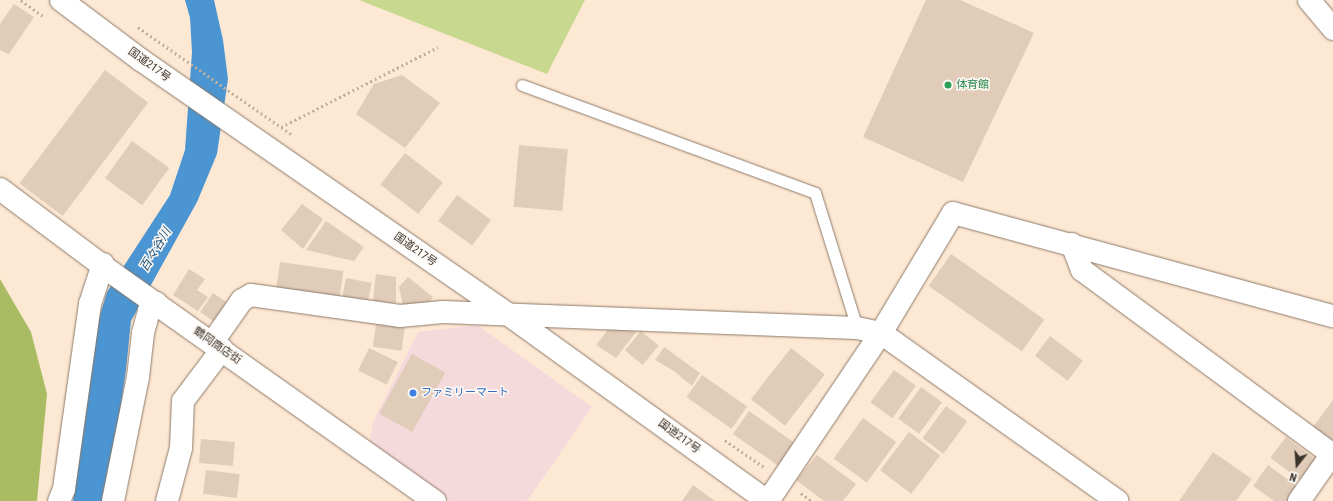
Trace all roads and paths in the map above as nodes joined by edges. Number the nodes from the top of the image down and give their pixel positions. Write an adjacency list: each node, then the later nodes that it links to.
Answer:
1 (61, 0): 14 (main road, 国道217号)
2 (1309, 0): 3 (main road)
3 (1333, 29)
4 (438, 47): 8 (path)
5 (178, 55): 7 (path)
6 (522, 85): 15 (lane)
7 (236, 95)
8 (281, 127)
9 (0, 189): 11 (main road, 鶴岡商店街)
10 (1072, 244): 13 (main road); 16 (main road); 18 (main road)
11 (107, 268): 12 (main road, 鶴岡商店街); 20 (main road)
12 (153, 300): 17 (main road, 鶴岡商店街); 21 (main road)
13 (1331, 310)
14 (509, 315): 15 (main road); 17 (main road); 24 (main road, 国道217号)
15 (857, 328): 16 (main road)
16 (881, 333): 24 (main road); 26 (main road)
17 (216, 346): 22 (main road); 23 (main road, 鶴岡商店街)
18 (1332, 454): 27 (main road)
19 (797, 490): 25 (path)
20 (62, 497)
21 (113, 501)
22 (168, 501)
23 (435, 501)
24 (768, 501)
25 (812, 501)
26 (1117, 501)
27 (1299, 501)

